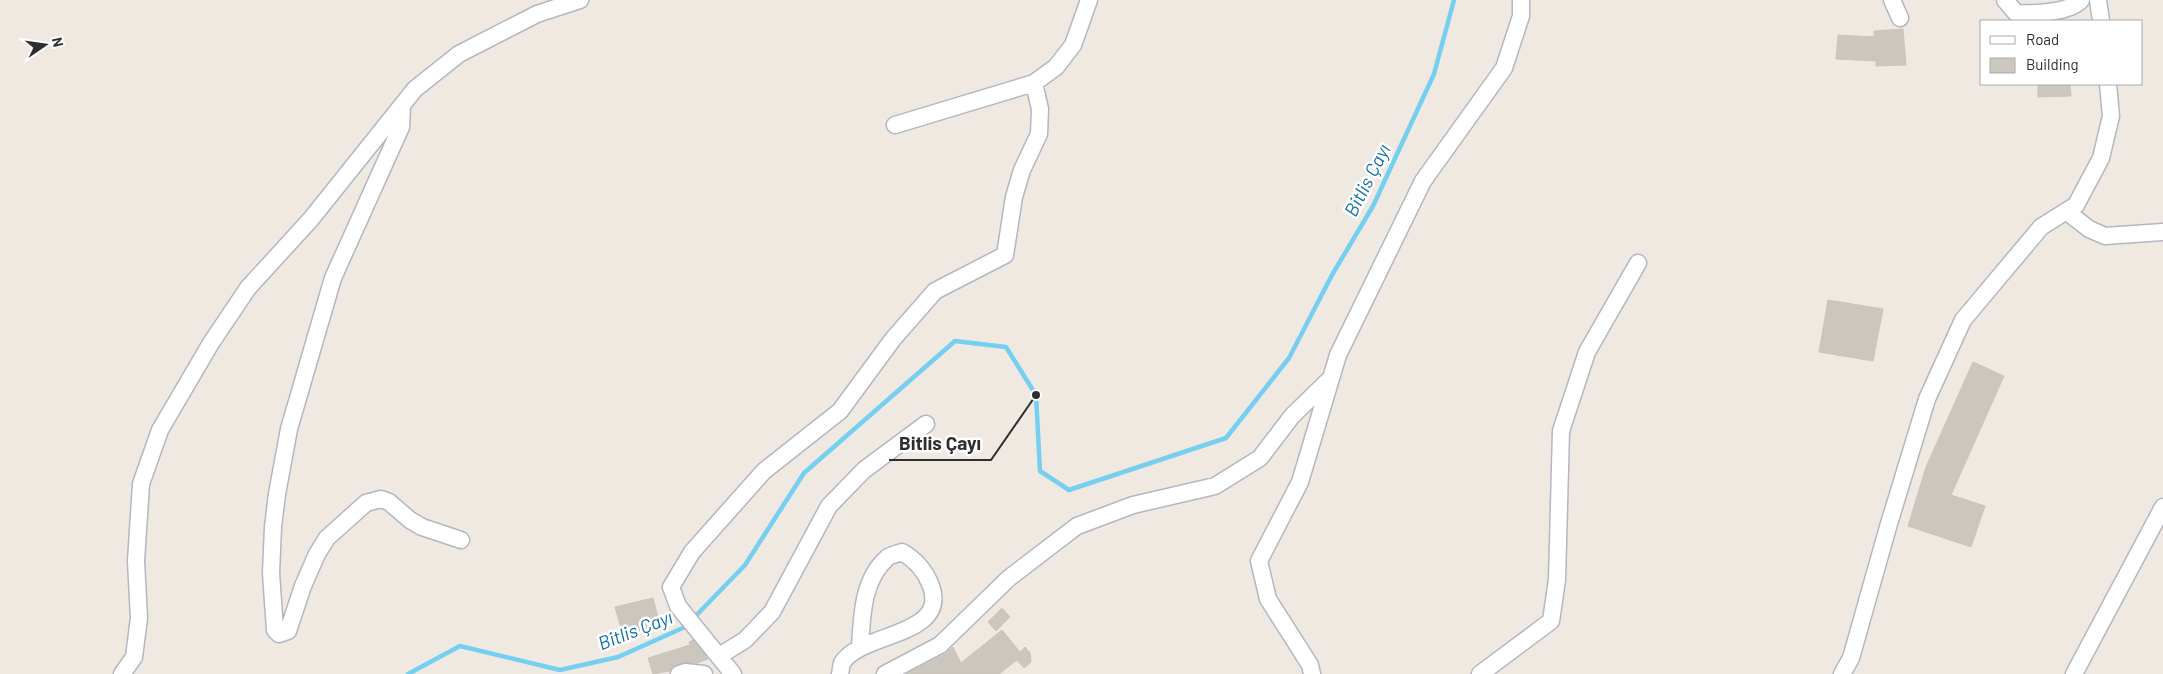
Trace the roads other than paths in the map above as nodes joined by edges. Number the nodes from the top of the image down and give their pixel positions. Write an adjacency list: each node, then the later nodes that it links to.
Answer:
1 (580, 0): 12 (street)
2 (1089, 0): 10 (street)
3 (1521, 0): 17 (street)
4 (1892, 0): 8 (street)
5 (2005, 0): 6 (street)
6 (2081, 0)
7 (2098, 0): 9 (street)
8 (1900, 18)
9 (2101, 20)
10 (1034, 83): 13 (street); 22 (street)
11 (2108, 85): 14 (street)
12 (402, 106): 20 (street); 23 (street)
13 (896, 125)
14 (2066, 211): 15 (street); 31 (street)
15 (2163, 232)
16 (1638, 263): 30 (street)
17 (1332, 377): 28 (street); 29 (street)
18 (926, 424): 22 (street)
19 (2163, 507): 32 (street)
20 (461, 540)
21 (860, 647): 21 (street); 27 (street)
22 (719, 656): 26 (street)
23 (122, 674)
24 (679, 674): 25 (street)
25 (704, 674)
26 (733, 674)
27 (840, 674)
28 (886, 674)
29 (1312, 674)
30 (1480, 674)
31 (1842, 674)
32 (2074, 674)

